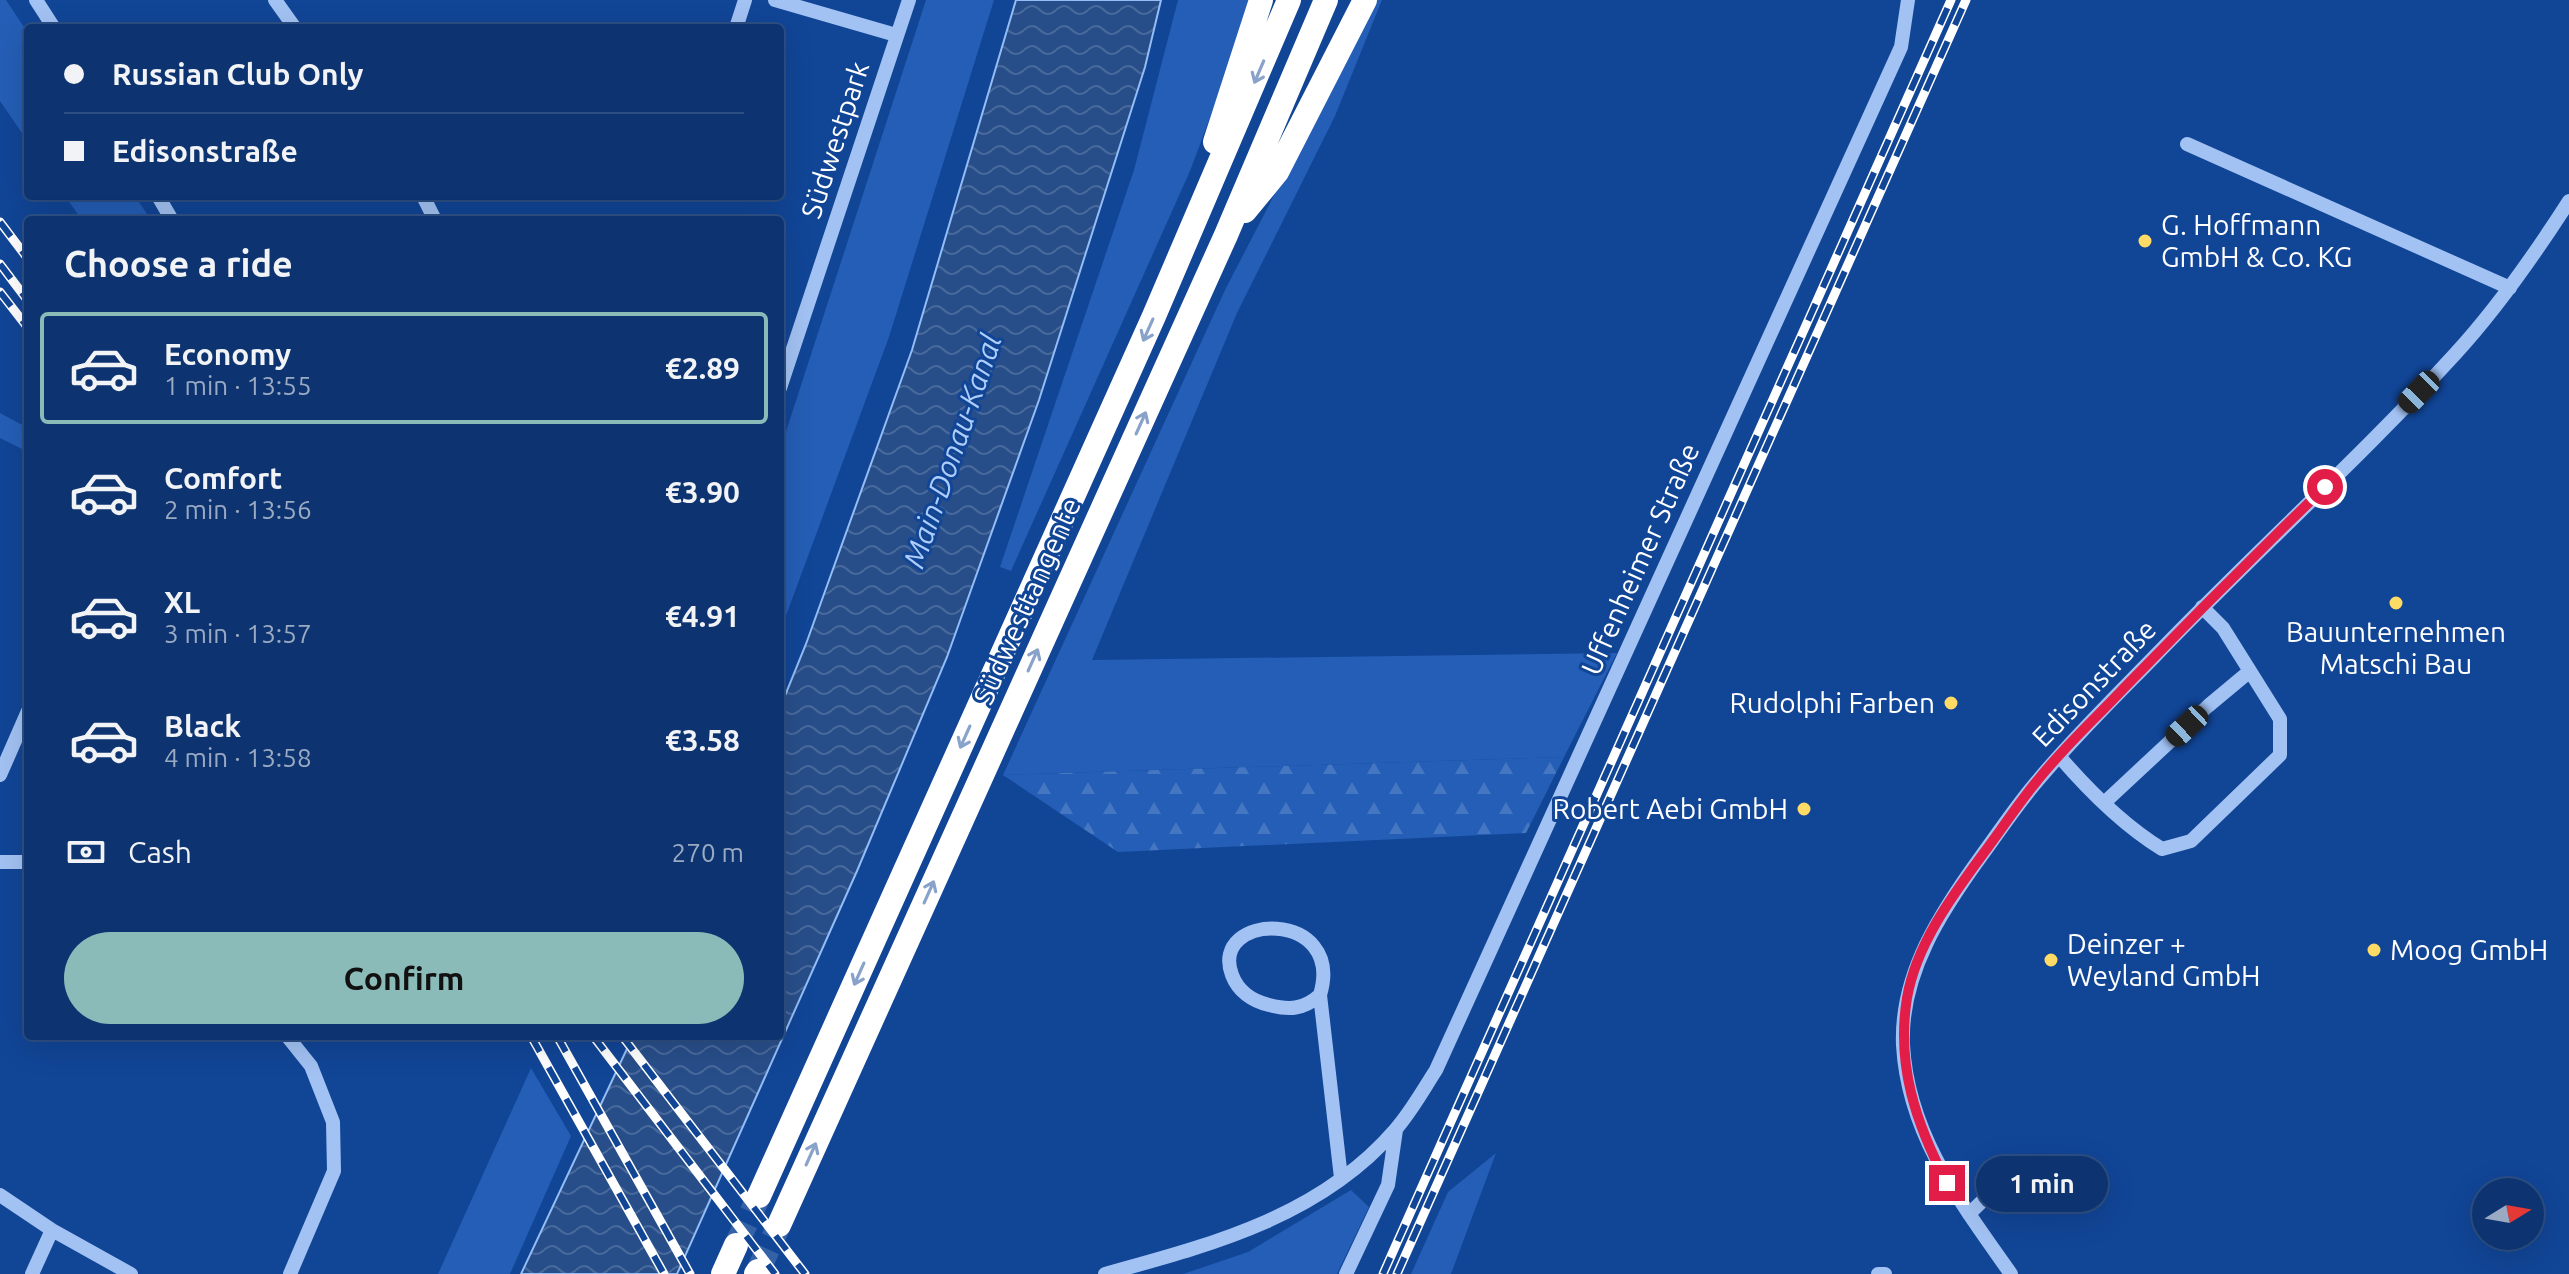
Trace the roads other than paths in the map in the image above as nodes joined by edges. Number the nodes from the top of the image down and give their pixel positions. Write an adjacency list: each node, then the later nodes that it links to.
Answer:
1 (36, 0): 11 (street)
2 (275, 0): 12 (street)
3 (745, 0): 13 (street)
4 (775, 0): 14 (street)
5 (909, 0): 14 (street, Südwestpark)
6 (1261, 0): 18 (highway)
7 (1289, 0): 18 (highway, Südwesttangente, one-way to 18)
8 (1326, 0): 17 (highway, Südwesttangente)
9 (1365, 0): 17 (highway)
10 (1908, 0): 31 (street, Uffenheimer Straße)
11 (51, 24)
12 (292, 24)
13 (737, 24)
14 (896, 35): 20 (street, Südwestpark)
15 (2187, 144): 19 (street)
16 (2569, 201): 19 (street, Edisonstraße)
17 (1226, 235): 37 (highway, Südwesttangente, one-way to 17)
18 (1180, 259): 35 (highway, Südwesttangente, one-way to 35)
19 (2510, 288): 21 (street, Edisonstraße)
20 (784, 376)
21 (2202, 607): 22 (street); 24 (street, Edisonstraße)
22 (2250, 671): 26 (street); 26 (street)
23 (24, 720): 25 (street)
24 (2059, 756): 26 (street); 36 (street, Edisonstraße)
25 (0, 775)
26 (2104, 803)
27 (0, 862): 28 (street)
28 (24, 862)
29 (1320, 995): 29 (street); 32 (street)
30 (290, 1040): 42 (street)
31 (1396, 1130): 32 (street, Uffenheimer Straße); 45 (street, Uffenheimer Straße)
32 (1341, 1178): 44 (street, Uffenheimer Straße)
33 (2003, 1181): 36 (street)
34 (0, 1195): 38 (street)
35 (759, 1196)
36 (1969, 1214): 48 (street, Edisonstraße)
37 (779, 1225)
38 (52, 1230): 40 (street); 41 (street)
39 (736, 1245): 43 (highway)
40 (32, 1274)
41 (131, 1274)
42 (290, 1274)
43 (723, 1274)
44 (1105, 1274)
45 (1346, 1274)
46 (1878, 1274): 47 (street)
47 (1885, 1274)
48 (2011, 1274)

